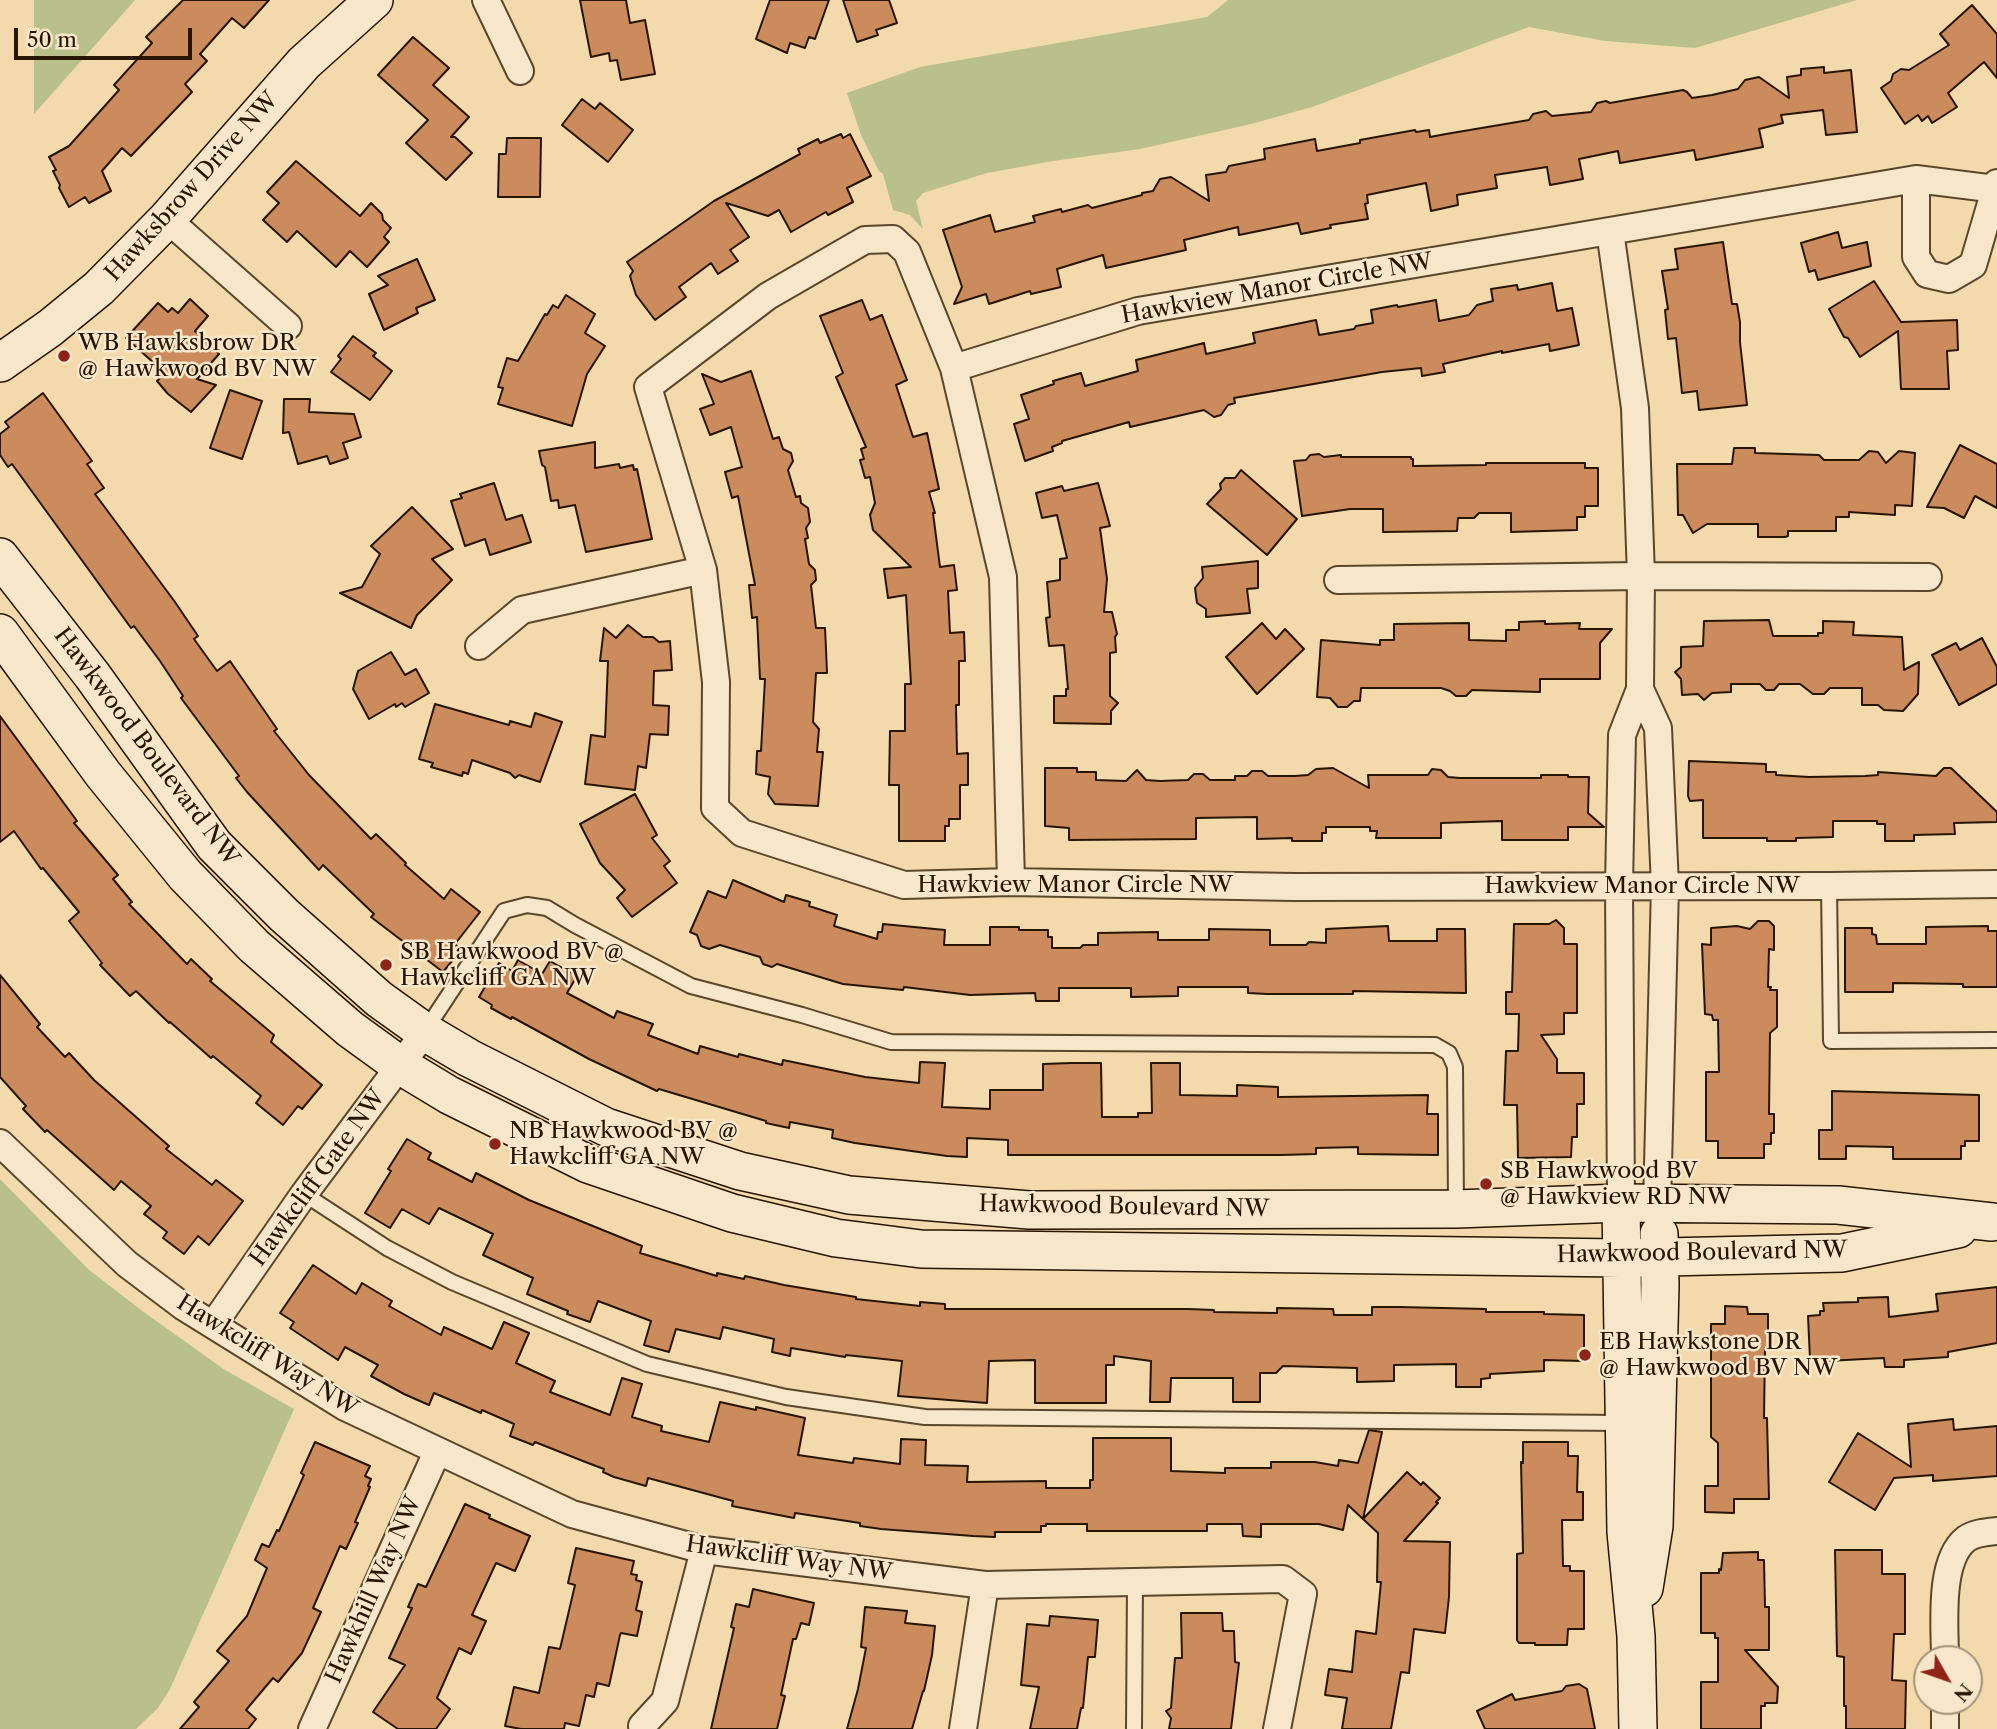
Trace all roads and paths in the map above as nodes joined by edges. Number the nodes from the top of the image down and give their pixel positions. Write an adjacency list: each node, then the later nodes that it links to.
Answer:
1 (374, 0): 6 (street, Hawksbrow Drive NW)
2 (486, 0): 3 (street)
3 (520, 71)
4 (1916, 179): 5 (street, Hawkview Manor Circle NW); 5 (street, Hawkview Manor Circle NW); 7 (street, Hawkview Manor Circle NW)
5 (1996, 187)
6 (167, 219): 8 (street); 9 (street, Hawksbrow Drive NW)
7 (1610, 231): 10 (street, Hawkview Manor Circle NW); 13 (street)
8 (288, 326)
9 (0, 363)
10 (954, 368): 12 (street, Hawkview Manor Circle NW); 19 (street)
11 (0, 557): 24 (street, Hawkwood Boulevard NW)
12 (704, 570): 17 (street); 19 (street, Hawkview Manor Circle NW)
13 (1641, 576): 14 (street); 15 (street); 18 (street)
14 (1928, 577)
15 (1338, 580)
16 (0, 632): 26 (street, Hawkwood Boulevard NW)
17 (479, 646)
18 (1640, 689): 21 (street); 22 (street)
19 (1011, 882): 21 (street, Hawkview Manor Circle NW)
20 (1997, 884): 23 (street, Hawkview Manor Circle NW)
21 (1619, 885): 22 (street, Hawkview Manor Circle NW); 29 (street)
22 (1665, 886): 23 (street, Hawkview Manor Circle NW); 29 (street)
23 (1829, 886): 25 (lane)
24 (425, 1032): 26 (street, Hawkcliff Gate NW); 30 (lane); 31 (street, Hawkwood Boulevard NW)
25 (1997, 1040)
26 (401, 1066): 28 (street, Hawkcliff Gate NW); 33 (street, Hawkwood Boulevard NW)
27 (0, 1143): 36 (street, Hawkcliff Way NW)
28 (304, 1194): 36 (street, Hawkcliff Gate NW); 37 (lane)
29 (1639, 1204): 30 (street, Hawkwood Boulevard NW); 32 (street, Hawkwood Boulevard NW); 34 (street); 35 (street)
30 (1457, 1209): 31 (street, Hawkwood Boulevard NW)
31 (1030, 1210): 33 (street)
32 (1995, 1222): 34 (street, Hawkwood Boulevard NW)
33 (1027, 1249): 35 (street, Hawkwood Boulevard NW)
34 (1661, 1257): 35 (street, Hawkwood Boulevard NW); 43 (street)
35 (1621, 1258): 37 (street)
36 (213, 1325): 38 (street, Hawkcliff Way NW)
37 (1623, 1423): 43 (street)
38 (437, 1452): 40 (street, Hawkcliff Way NW); 46 (street, Hawkhill Way NW)
39 (1997, 1531): 44 (street)
40 (704, 1550): 42 (street, Hawkcliff Way NW); 45 (street)
41 (1135, 1582): 42 (street, Hawkcliff Way NW); 48 (lane); 49 (street, Hawkcliff Way NW)
42 (985, 1585): 47 (street)
43 (1636, 1636): 50 (street)
44 (1945, 1645)
45 (642, 1726)
46 (312, 1729)
47 (963, 1729)
48 (1134, 1729)
49 (1277, 1729)
50 (1638, 1729)

